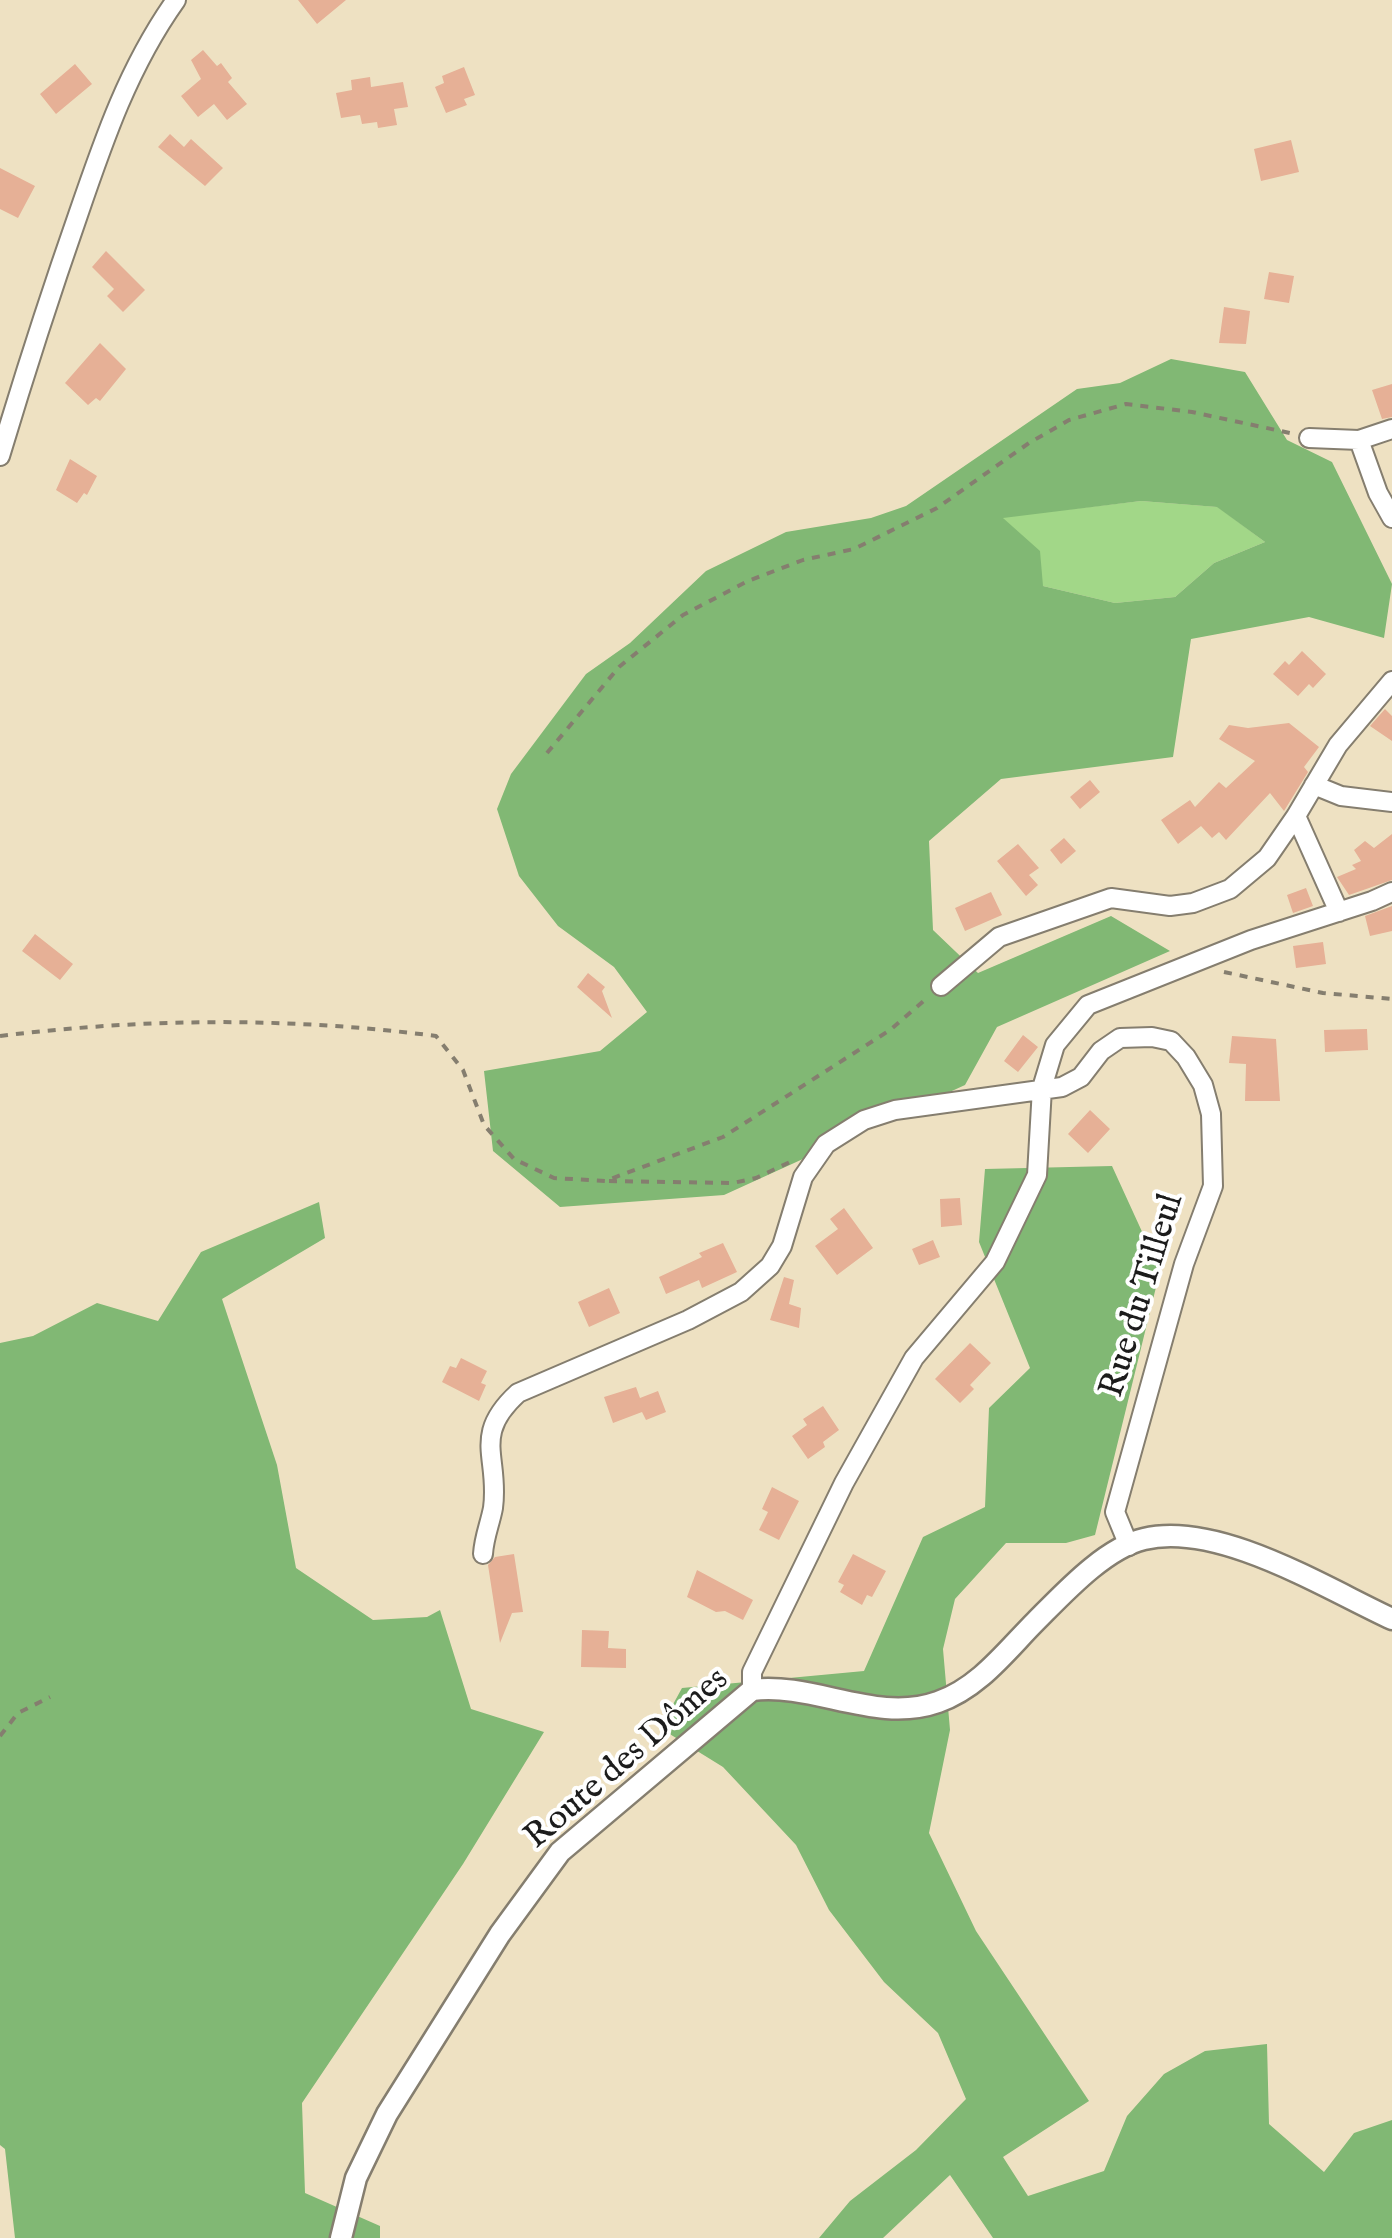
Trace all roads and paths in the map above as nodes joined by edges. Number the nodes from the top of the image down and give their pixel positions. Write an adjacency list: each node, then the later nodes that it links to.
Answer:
1 (176, 0): 5 (street)
2 (1392, 428): 4 (street)
3 (1309, 438): 4 (street); 8 (path)
4 (1358, 440): 6 (street)
5 (0, 456)
6 (1392, 518)
7 (1392, 681): 9 (street)
8 (547, 753)
9 (1314, 785): 10 (street); 11 (street)
10 (1392, 802)
11 (1296, 816): 13 (street); 15 (street)
12 (1392, 892): 13 (street)
13 (1339, 912): 14 (street)
14 (1196, 964): 16 (path); 18 (street)
15 (941, 986): 20 (path)
16 (1392, 999)
17 (0, 1036): 20 (path)
18 (1042, 1088): 19 (street, Rue du Tilleul); 21 (street, Rue du Tilleul); 24 (street)
19 (819, 1155): 20 (path); 22 (street)
20 (605, 1180)
21 (1129, 1546): 23 (street, Route des Dômes); 24 (street, Route des Dômes)
22 (483, 1554)
23 (1392, 1619)
24 (752, 1690): 27 (street, Route des Dômes)
25 (50, 1697): 26 (path)
26 (0, 1736)
27 (341, 2238)

